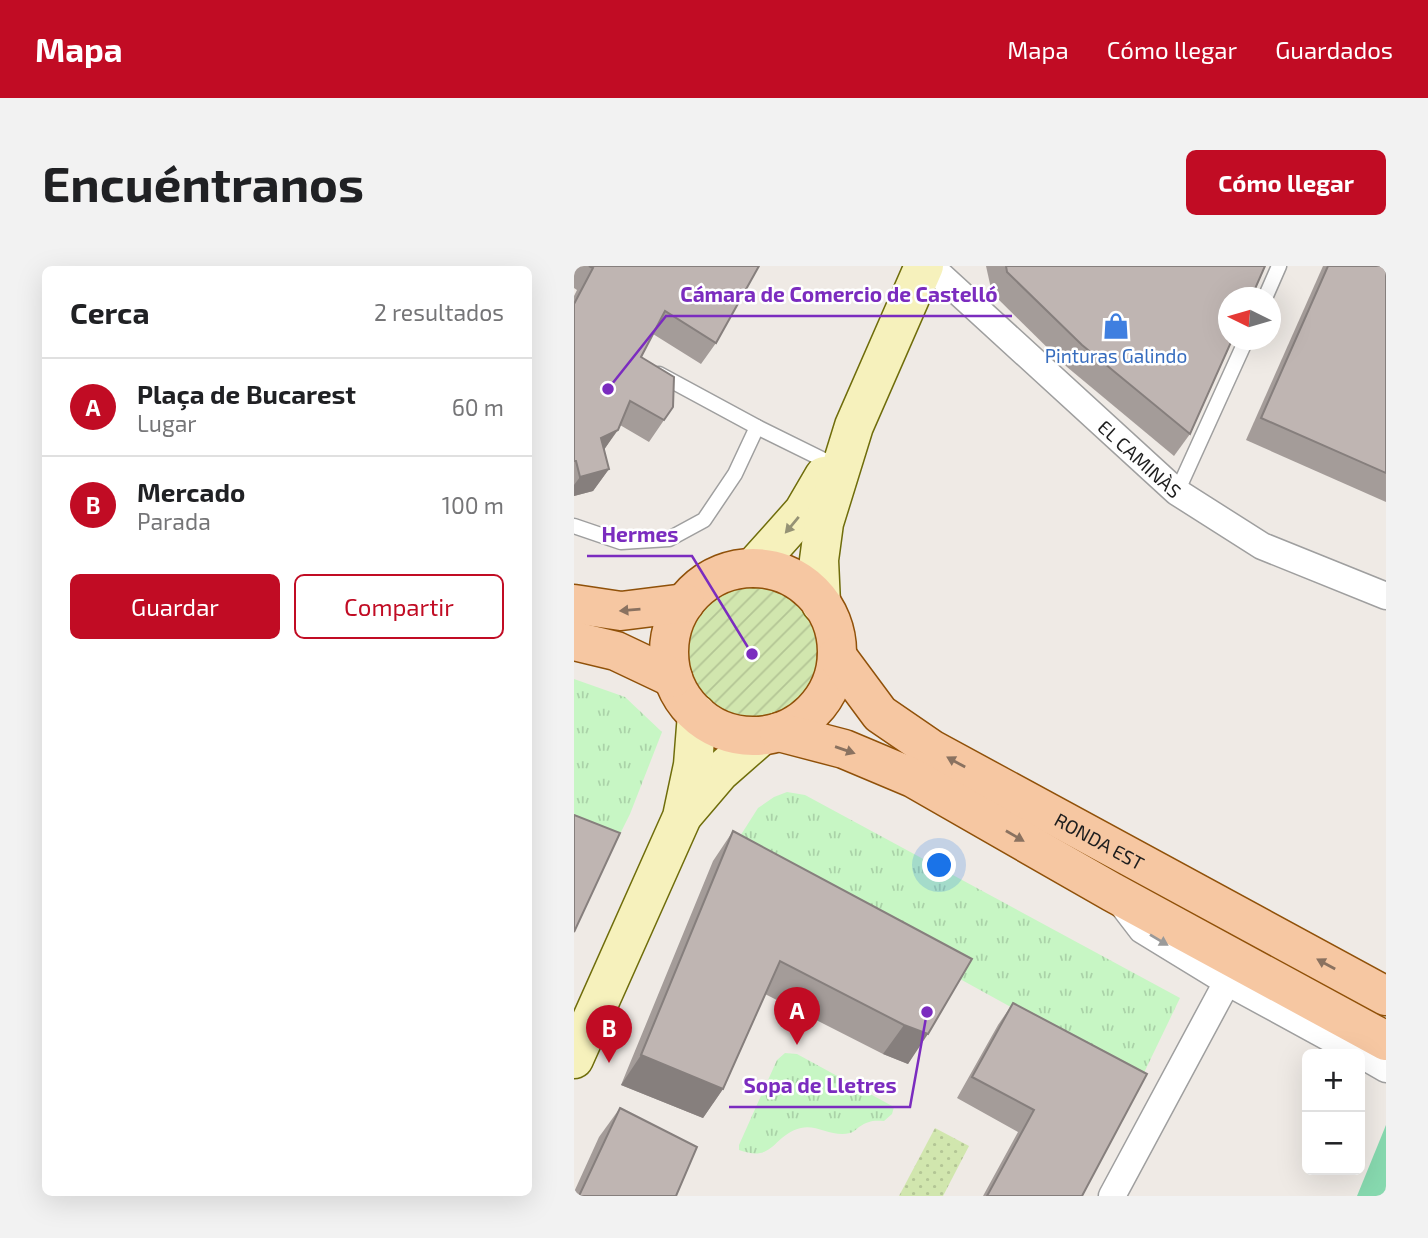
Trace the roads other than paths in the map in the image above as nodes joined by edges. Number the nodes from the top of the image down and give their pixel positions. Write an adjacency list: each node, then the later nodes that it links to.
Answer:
1 (924, 266): 7 (street)
2 (930, 266): 10 (street, EL CAMINÀS)
3 (1279, 266): 4 (lane)
4 (1270, 287)
5 (1241, 350): 10 (lane)
6 (655, 372): 8 (lane)
7 (854, 426): 9 (street); 16 (street)
8 (757, 427): 9 (lane); 11 (lane)
9 (832, 464): 12 (street, one-way to 12)
10 (1177, 492): 13 (street, EL CAMINÀS)
11 (574, 526)
12 (752, 568): 14 (main road); 16 (main road)
13 (1386, 596)
14 (685, 603): 15 (main road, one-way to 15); 19 (main road)
15 (574, 604)
16 (821, 604): 18 (main road)
17 (574, 640): 19 (main road)
18 (837, 656): 21 (main road); 25 (main road, RONDA EST, one-way to 18)
19 (673, 678): 20 (main road)
20 (696, 714): 21 (main road); 22 (street)
21 (770, 734): 22 (street); 23 (main road, RONDA EST, one-way to 23)
22 (682, 817): 29 (street)
23 (1112, 892): 24 (street, RONDA EST, one-way to 24); 26 (main road, RONDA EST)
24 (1227, 982): 27 (street, RONDA EST); 31 (street)
25 (1386, 996)
26 (1386, 1041)
27 (1351, 1049)
28 (1365, 1057): 30 (street, RONDA EST)
29 (574, 1059)
30 (1386, 1069)
31 (1112, 1196)

